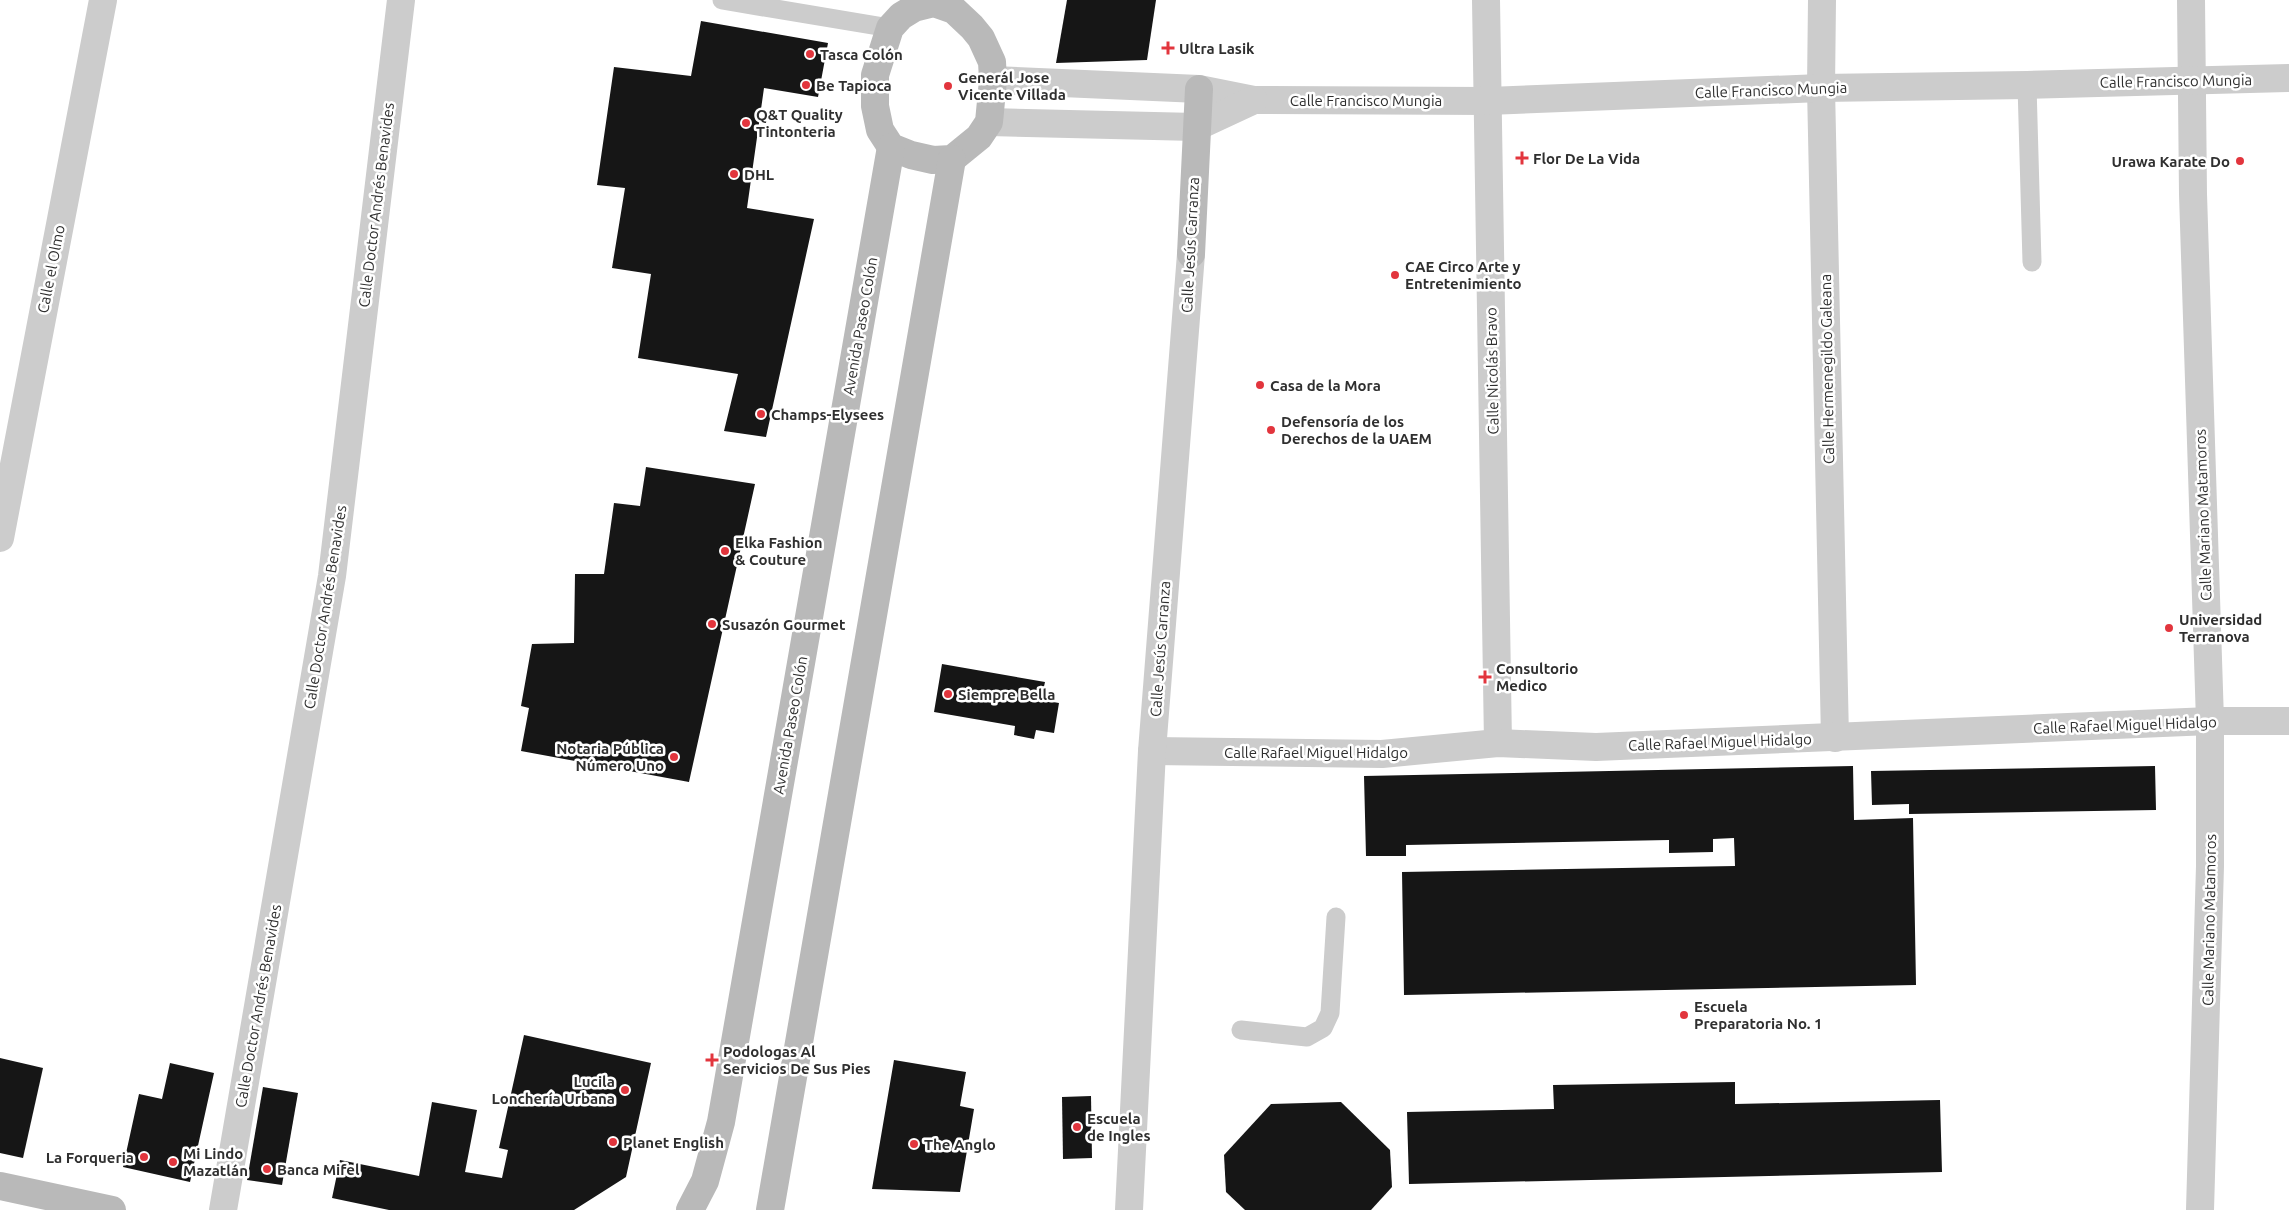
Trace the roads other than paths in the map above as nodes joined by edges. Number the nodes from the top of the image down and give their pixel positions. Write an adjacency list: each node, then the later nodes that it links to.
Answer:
1 (103, 0): 23 (street, Calle el Olmo)
2 (401, 0): 33 (street, Calle Doctor Andrés Benavides)
3 (722, 0): 8 (lane)
4 (1486, 0): 16 (street, Calle Nicolás Bravo)
5 (1822, 0): 13 (street, Calle Hermenegildo Galeana)
6 (2191, 0): 11 (street, Calle Mariano Matamoros)
7 (934, 1): 8 (main road); 10 (main road)
8 (890, 28): 19 (main road)
9 (2289, 78): 11 (street, Calle Francisco Mungia)
10 (993, 80): 14 (street, Calle Francisco Mungia); 17 (main road)
11 (2191, 81): 12 (street, Calle Francisco Mungia); 24 (street, Calle Mariano Matamoros)
12 (2027, 85): 13 (street, Calle Francisco Mungia); 22 (lane)
13 (1821, 88): 16 (street, Calle Francisco Mungia); 26 (street, Calle Hermenegildo Galeana)
14 (1199, 89): 15 (street, Calle Francisco Mungia); 18 (main road, Calle Jesús Carranza)
15 (1254, 100): 16 (street, Calle Francisco Mungia); 18 (street, Calle Francisco Mungia)
16 (1488, 101): 27 (street, Calle Nicolás Bravo)
17 (989, 122): 18 (street, Calle Francisco Mungia); 20 (main road)
18 (1196, 127): 21 (main road, Calle Jesús Carranza)
19 (891, 147): 20 (main road); 34 (main road, Avenida Paseo Colón)
20 (952, 159): 35 (main road)
21 (1190, 254): 28 (street, Calle Jesús Carranza)
22 (2032, 262)
23 (0, 538)
24 (2210, 721): 25 (street, Calle Rafael Miguel Hidalgo); 26 (street, Calle Rafael Miguel Hidalgo); 37 (street, Calle Mariano Matamoros)
25 (2289, 721)
26 (1835, 738): 27 (street, Calle Rafael Miguel Hidalgo)
27 (1498, 743): 28 (street, Calle Rafael Miguel Hidalgo)
28 (1152, 751): 36 (street, Calle Jesús Carranza)
29 (1336, 916): 30 (lane)
30 (1241, 1030)
31 (0, 1186): 32 (main road)
32 (112, 1210)
33 (222, 1210)
34 (690, 1210)
35 (770, 1210)
36 (1128, 1210)
37 (2200, 1210)

